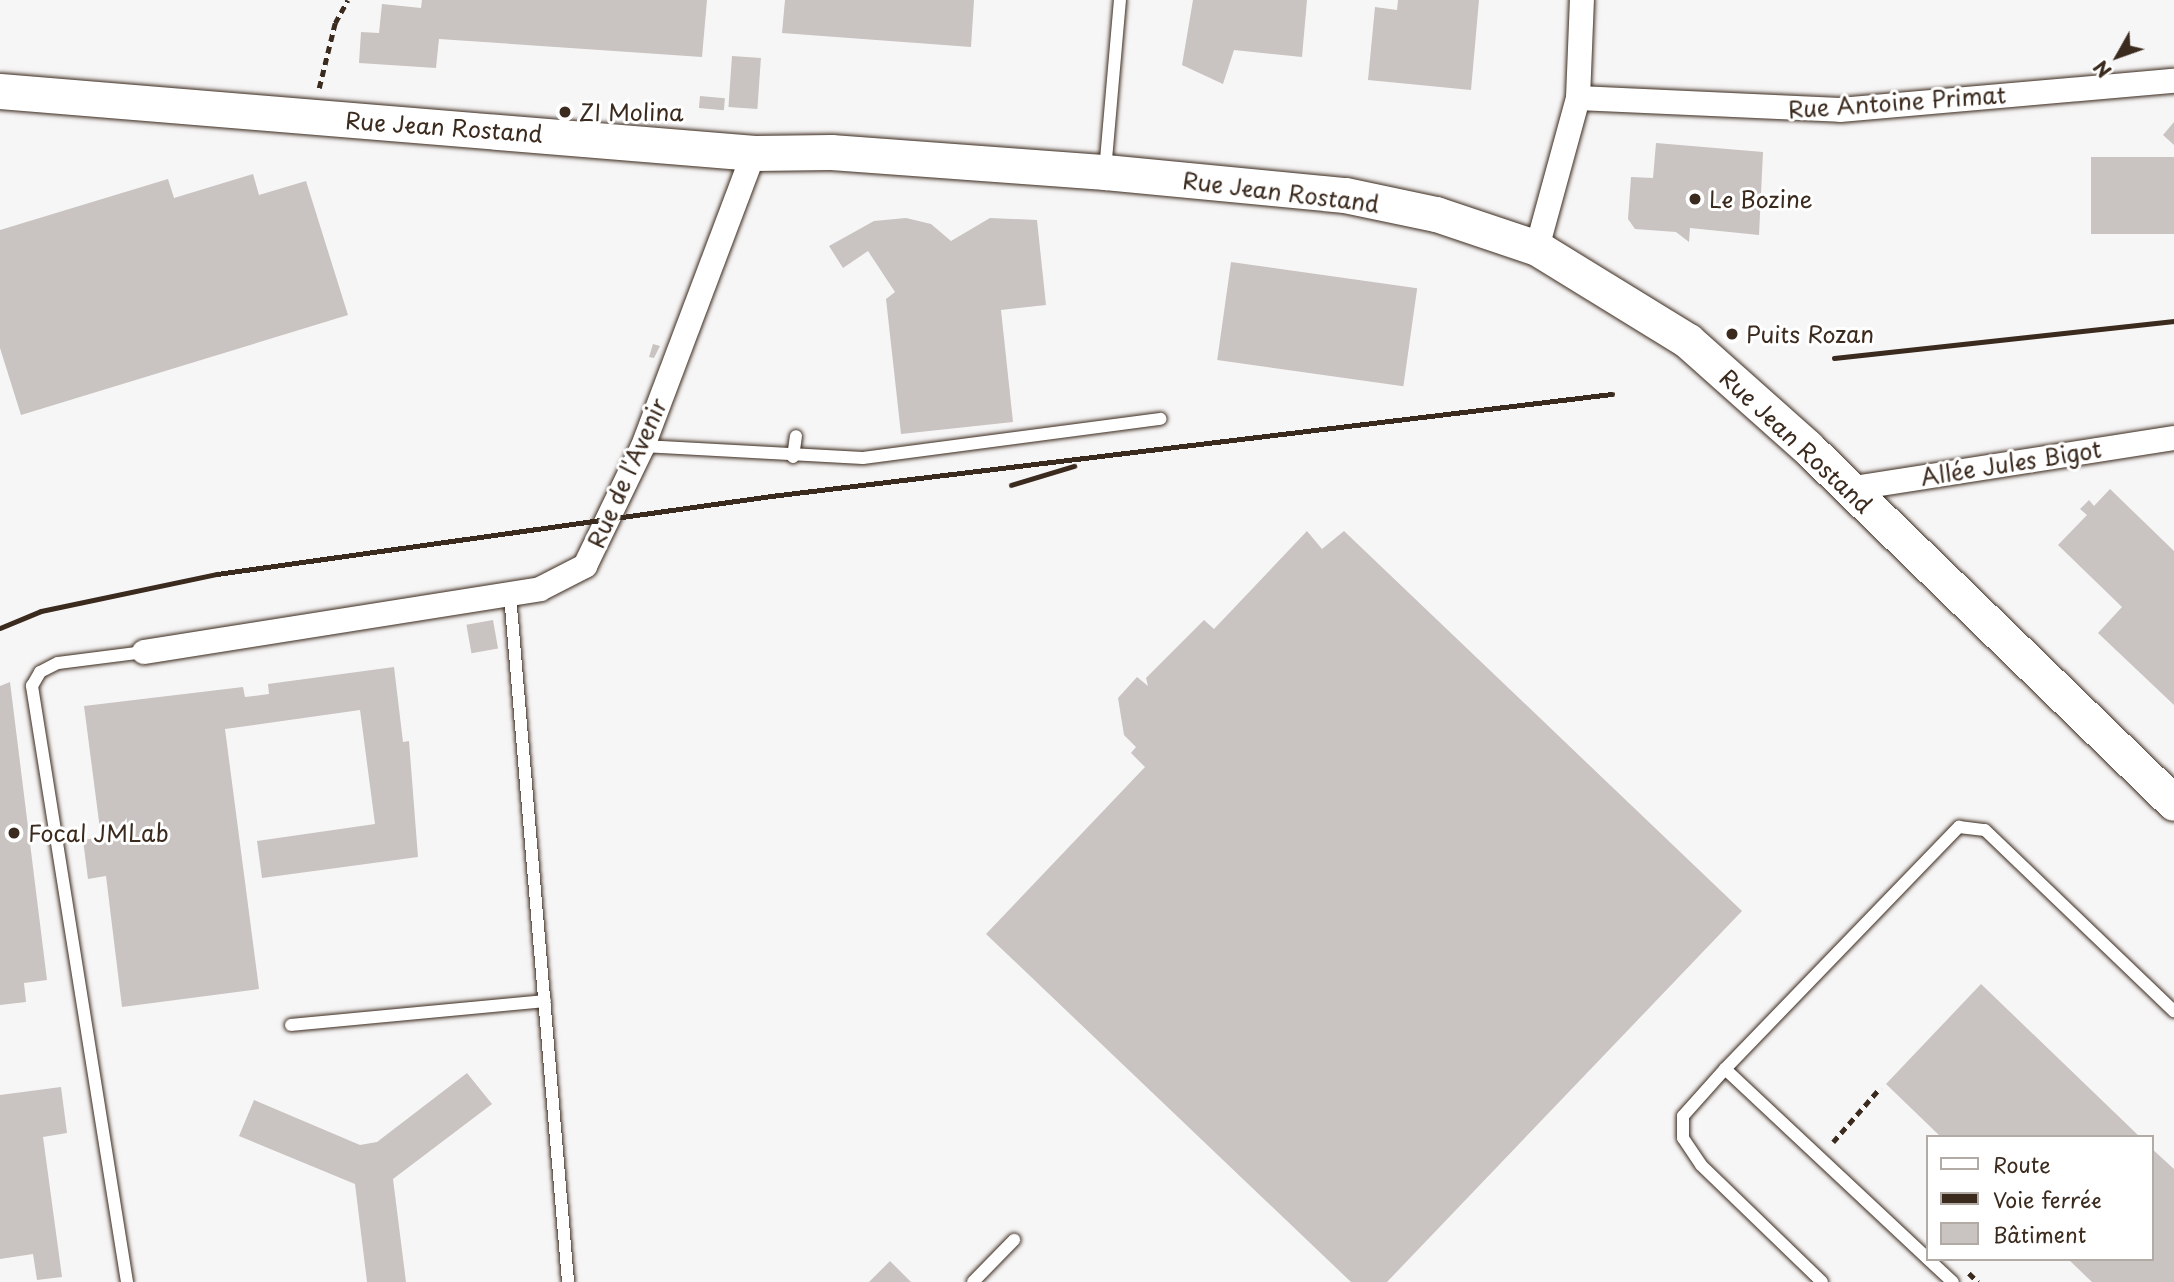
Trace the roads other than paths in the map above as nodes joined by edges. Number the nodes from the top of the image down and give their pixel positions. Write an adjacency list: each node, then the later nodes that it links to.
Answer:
1 (1120, 0): 9 (lane)
2 (1582, 0): 5 (street)
3 (2174, 81): 5 (street, Rue Antoine Primat)
4 (0, 91): 6 (main road, Rue Jean Rostand)
5 (1578, 98): 10 (street)
6 (173, 109): 7 (main road, Rue Jean Rostand); 8 (main road, Rue Jean Rostand)
7 (0, 113)
8 (754, 153): 9 (main road, Rue Jean Rostand); 14 (street, Rue de l'Avenir)
9 (1105, 172): 10 (main road, Rue Jean Rostand)
10 (1537, 248): 16 (main road, Rue Jean Rostand)
11 (1160, 419): 15 (lane)
12 (796, 436): 15 (lane)
13 (2174, 438): 16 (street, Allée Jules Bigot)
14 (643, 446): 15 (lane); 17 (street, Rue de l'Avenir)
15 (793, 457)
16 (1848, 489): 19 (main road, Rue Jean Rostand)
17 (510, 595): 18 (street, Rue de l'Avenir); 20 (lane)
18 (144, 652): 27 (lane)
19 (2174, 803)
20 (545, 1001): 22 (lane); 28 (lane)
21 (2174, 1012): 23 (lane)
22 (291, 1025)
23 (1725, 1069): 25 (lane); 30 (lane)
24 (1014, 1240): 29 (lane)
25 (1926, 1257)
26 (1930, 1261): 31 (lane)
27 (127, 1282)
28 (568, 1282)
29 (973, 1282)
30 (1822, 1282)
31 (1952, 1282)

